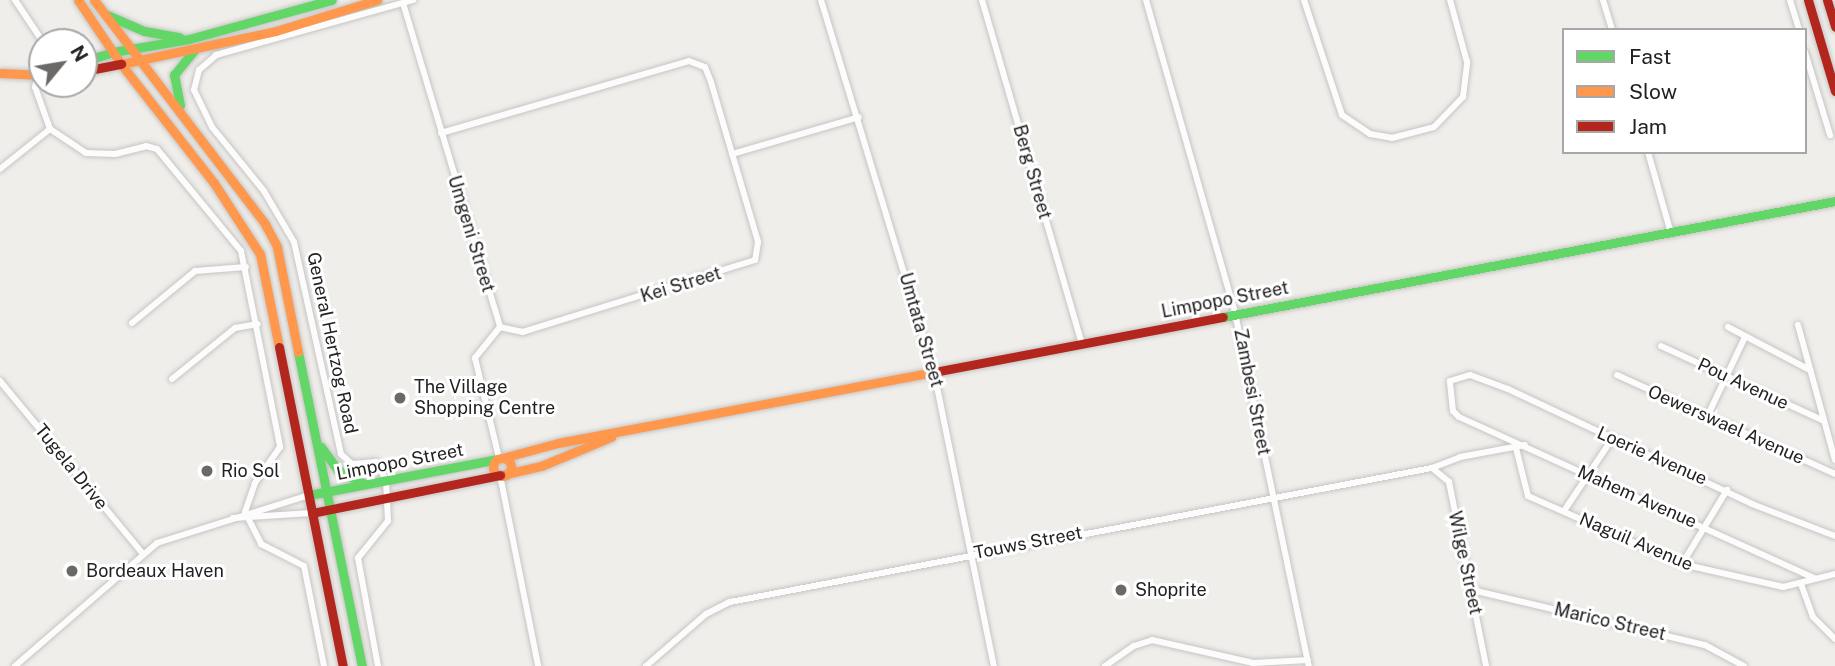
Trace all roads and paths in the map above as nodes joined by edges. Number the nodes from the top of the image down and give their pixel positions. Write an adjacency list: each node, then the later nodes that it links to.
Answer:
1 (15, 0): 19 (street)
2 (78, 0): 25 (main road)
3 (94, 0): 17 (main road, General Hertzog Road)
4 (332, 0): 22 (main road)
5 (377, 0): 23 (main road)
6 (413, 0): 16 (street, General Hertzog Road)
7 (821, 0): 35 (street, Umtata Street)
8 (982, 0): 53 (street, Berg Street)
9 (1146, 0): 46 (street, Zambesi Street)
10 (1304, 0): 11 (street)
11 (1450, 0)
12 (1603, 0): 20 (street)
13 (1790, 0): 21 (street)
14 (1808, 0): 33 (main road)
15 (1827, 0): 18 (main road)
16 (403, 3): 38 (street, Umgeni Street); 75 (street, General Hertzog Road)
17 (103, 13): 22 (main road); 24 (main road, General Hertzog Road)
18 (1835, 27)
19 (34, 28)
20 (1611, 28)
21 (1798, 28)
22 (189, 38): 24 (main road)
23 (199, 47): 28 (main road); 36 (main road)
24 (131, 48): 25 (main road); 28 (main road, General Hertzog Road)
25 (113, 52): 26 (main road); 29 (main road)
26 (98, 57)
27 (1807, 59): 39 (street)
28 (140, 61): 29 (main road); 36 (main road, General Hertzog Road)
29 (121, 64): 30 (main road); 79 (main road)
30 (98, 68)
31 (0, 73): 32 (main road)
32 (28, 73)
33 (1835, 91)
34 (44, 98): 37 (street)
35 (859, 117): 41 (street); 56 (street, Umtata Street)
36 (190, 122): 66 (main road, General Hertzog Road)
37 (50, 129): 42 (street); 45 (street)
38 (441, 133): 41 (street, Kei Street); 50 (street, Umgeni Street)
39 (1830, 135)
40 (1649, 154): 44 (street)
41 (732, 155): 50 (street, Kei Street)
42 (0, 169)
43 (1835, 201): 44 (main road, Limpopo Street)
44 (1670, 230): 46 (main road, Limpopo Street)
45 (246, 267): 47 (street); 48 (street)
46 (1236, 313): 53 (main road, Limpopo Street); 80 (street, Zambesi Street)
47 (132, 323)
48 (258, 324): 59 (street); 84 (street)
49 (1798, 325): 55 (street)
50 (500, 327): 69 (street)
51 (1728, 327): 52 (street)
52 (1745, 337): 55 (street); 58 (street)
53 (1082, 344): 56 (main road, Limpopo Street)
54 (1661, 346): 58 (street, Pou Avenue)
55 (1810, 370): 63 (street)
56 (934, 372): 64 (main road, Limpopo Street); 91 (street, Umtata Street)
57 (1618, 375): 61 (street, Oewerswael Avenue)
58 (1725, 377): 61 (street); 63 (street, Pou Avenue)
59 (172, 379)
60 (0, 381): 90 (street, Tugela Drive)
61 (1707, 416): 72 (street, Oewerswael Avenue)
62 (1459, 417): 65 (street, Loerie Avenue); 67 (street, Mahem Avenue)
63 (1824, 421): 70 (street)
64 (622, 431): 69 (main road, Limpopo Street); 73 (main road, Limpopo Street)
65 (1612, 439): 74 (street); 77 (street, Loerie Avenue)
66 (318, 443): 76 (main road); 78 (main road, General Hertzog Road)
67 (1525, 445): 68 (street, Touws Street); 74 (street, Mahem Avenue)
68 (1516, 448): 71 (street, Touws Street); 83 (street, Naguil Avenue)
69 (499, 458): 73 (main road); 73 (main road); 75 (main road, Limpopo Street)
70 (1835, 460)
71 (1432, 468): 80 (street, Touws Street); 96 (street, Wilge Street)
72 (1835, 474)
73 (503, 475): 81 (main road, Limpopo Street); 104 (street)
74 (1586, 475): 83 (street); 88 (street, Mahem Avenue)
75 (386, 480): 76 (main road, Limpopo Street); 81 (street)
76 (364, 484): 78 (main road, Limpopo Street)
77 (1727, 490): 88 (street); 89 (street, Loerie Avenue)
78 (327, 491): 79 (main road, Limpopo Street); 82 (main road, General Hertzog Road)
79 (309, 495): 84 (street); 85 (main road)
80 (1273, 496): 91 (street, Touws Street); 98 (street, Zambesi Street)
81 (390, 499): 82 (main road, Limpopo Street); 103 (street)
82 (331, 510): 85 (main road, Limpopo Street); 102 (main road, General Hertzog Road)
83 (1564, 511): 92 (street, Naguil Avenue)
84 (245, 512): 86 (street); 87 (street)
85 (312, 513): 87 (street); 101 (main road)
86 (232, 517): 87 (street); 90 (street)
87 (247, 520): 100 (street)
88 (1705, 528): 92 (street); 94 (street, Mahem Avenue)
89 (1835, 536)
90 (143, 554): 99 (street)
91 (973, 554): 105 (street, Touws Street); 106 (street, Umtata Street)
92 (1682, 564): 95 (street, Naguil Avenue)
93 (1835, 574): 94 (street, Naguil Avenue)
94 (1814, 578): 95 (street, Naguil Avenue)
95 (1801, 584): 97 (street)
96 (1472, 590): 108 (street, Wilge Street); 109 (street, Marico Street)
97 (1835, 639)
98 (1308, 663): 107 (street)
99 (15, 666)
100 (324, 666)
101 (343, 666)
102 (362, 666)
103 (378, 666)
104 (538, 666)
105 (646, 666)
106 (994, 666)
107 (1105, 666)
108 (1486, 666)
109 (1744, 666)

